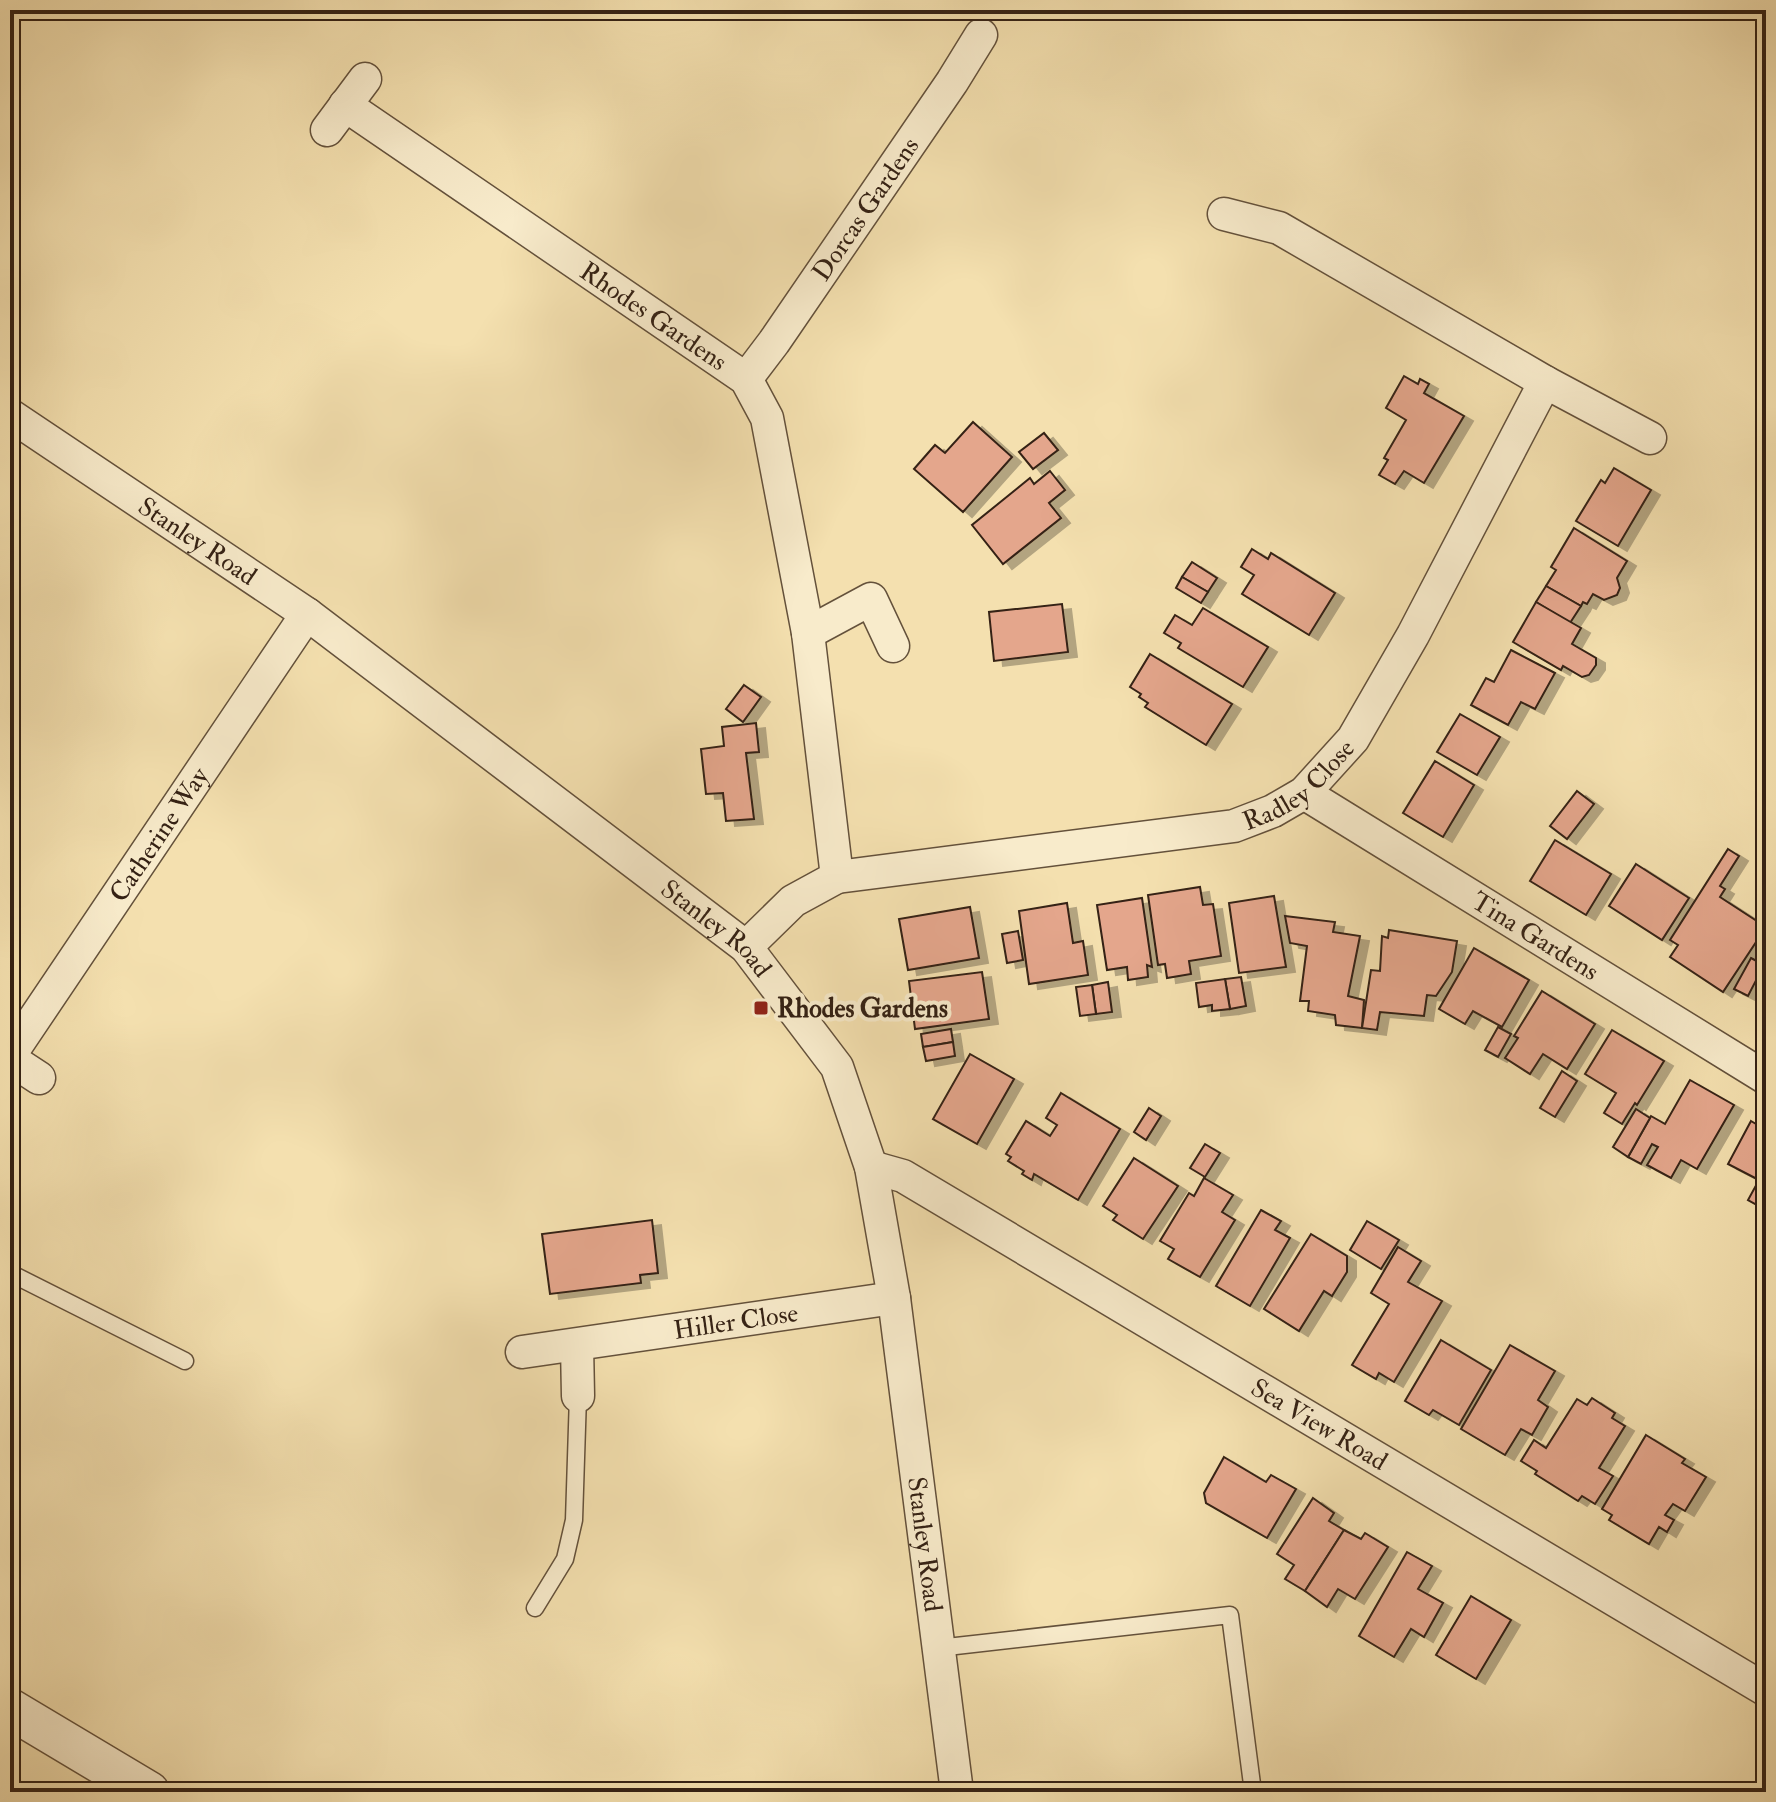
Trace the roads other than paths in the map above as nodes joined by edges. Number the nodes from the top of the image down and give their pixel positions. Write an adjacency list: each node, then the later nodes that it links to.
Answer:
1 (981, 35): 4 (street, Dorcas Gardens)
2 (365, 79): 4 (street, Rhodes Gardens)
3 (1224, 214): 5 (street)
4 (746, 379): 9 (street, Rhodes Gardens)
5 (1545, 382): 7 (street); 11 (street, Radley Close)
6 (10, 415): 8 (street, Stanley Road)
7 (1650, 438)
8 (307, 614): 13 (street, Stanley Road); 14 (street, Catherine Way)
9 (808, 633): 10 (street); 12 (street, Rhodes Gardens)
10 (893, 646)
11 (1304, 793): 12 (street, Radley Close); 16 (street, Tina Gardens)
12 (837, 877): 13 (street)
13 (746, 947): 17 (street, Stanley Road)
14 (10, 1057): 15 (street, Catherine Way)
15 (39, 1078)
16 (1766, 1078)
17 (871, 1167): 19 (street, Stanley Road); 26 (street, Sea View Road)
18 (10, 1273): 22 (lane)
19 (894, 1298): 20 (street, Hiller Close); 25 (street, Stanley Road)
20 (577, 1345): 21 (street, Hiller Close); 23 (street)
21 (522, 1352)
22 (185, 1361)
23 (578, 1396): 24 (lane)
24 (535, 1608)
25 (938, 1648): 29 (street, Stanley Road); 30 (lane)
26 (1766, 1690)
27 (10, 1709): 28 (street)
28 (136, 1789)
29 (957, 1792)
30 (1253, 1792)

